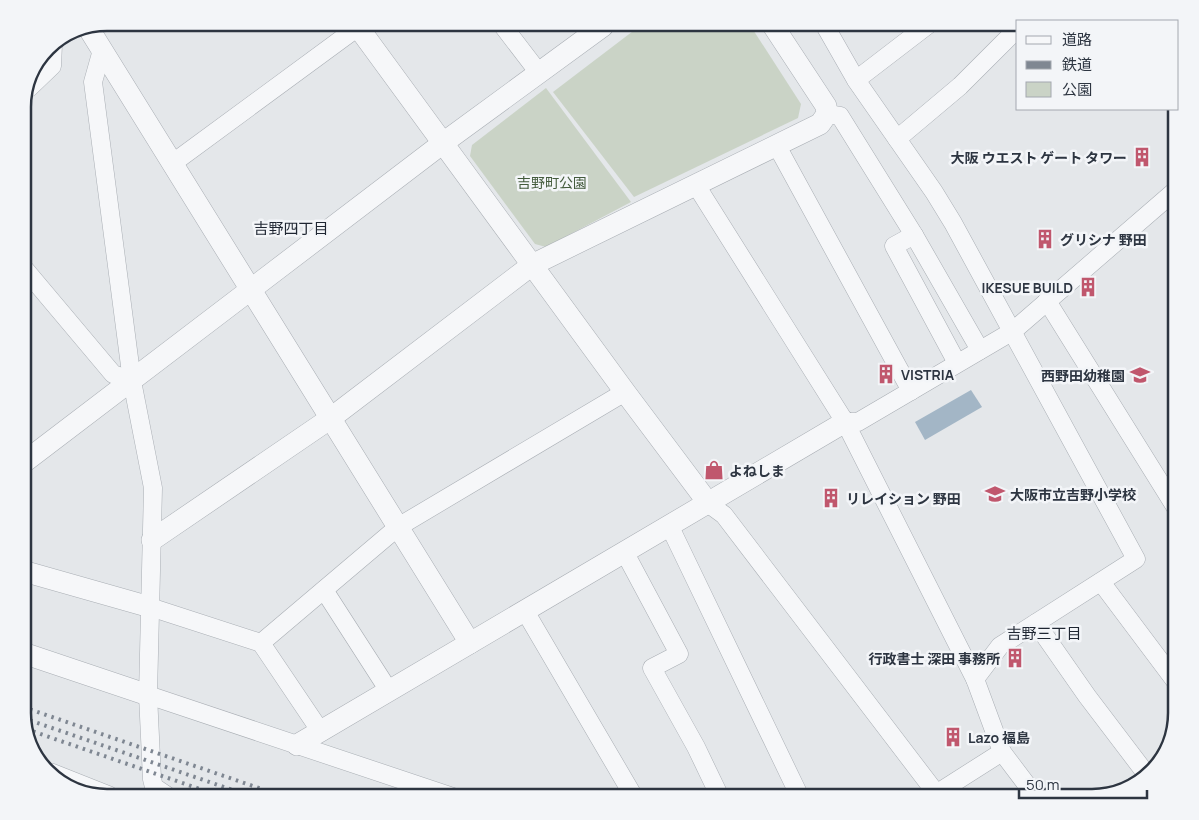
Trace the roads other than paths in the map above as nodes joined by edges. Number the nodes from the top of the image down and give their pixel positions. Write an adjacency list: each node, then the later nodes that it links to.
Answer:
1 (353, 31): 19 (street)
2 (361, 31): 17 (street)
3 (507, 31): 12 (street)
4 (596, 31): 12 (street)
5 (777, 31): 15 (street)
6 (828, 31): 13 (street)
7 (920, 31): 13 (street)
8 (1014, 31): 16 (street)
9 (92, 33): 10 (street)
10 (102, 50): 19 (street); 30 (street)
11 (53, 54): 14 (street)
12 (540, 73): 17 (street)
13 (856, 80): 16 (street)
14 (36, 81)
15 (827, 114): 18 (street); 22 (street)
16 (897, 139): 27 (street)
17 (444, 143): 23 (street); 25 (street)
18 (777, 146): 20 (street); 31 (street)
19 (173, 163): 25 (street)
20 (696, 185): 23 (street); 34 (street)
21 (1168, 197): 26 (street)
22 (914, 235): 28 (street); 29 (street)
23 (532, 265): 32 (street); 33 (street)
24 (31, 284): 30 (street)
25 (251, 290): 30 (street); 33 (street)
26 (1047, 301): 27 (street); 36 (street)
27 (1013, 331): 28 (street); 43 (street)
28 (980, 350): 29 (street)
29 (957, 363): 31 (street)
30 (132, 381): 35 (street); 40 (street)
31 (910, 391): 34 (street)
32 (625, 392): 37 (street); 38 (street)
33 (331, 418): 38 (street); 40 (street)
34 (845, 422): 37 (street); 52 (street)
35 (31, 457)
36 (1168, 495)
37 (709, 504): 39 (street); 64 (street)
38 (398, 527): 44 (street); 49 (street)
39 (670, 527): 41 (street); 63 (street)
40 (152, 540): 45 (street)
41 (625, 553): 46 (street); 62 (street)
42 (31, 573): 45 (street)
43 (1101, 582): 47 (street); 51 (street)
44 (324, 590): 48 (street); 53 (street)
45 (150, 607): 48 (street); 54 (street)
46 (525, 611): 49 (street); 61 (street)
47 (1036, 623): 52 (street); 58 (street)
48 (261, 643): 55 (street)
49 (470, 643): 53 (street)
50 (31, 656): 54 (street)
51 (1168, 671)
52 (976, 678): 57 (street)
53 (389, 691): 55 (street)
54 (148, 695): 56 (street); 59 (street)
55 (321, 732): 56 (street)
56 (297, 745): 60 (street)
57 (1002, 752): 65 (street); 66 (street)
58 (1143, 769)
59 (157, 789)
60 (427, 789)
61 (629, 789)
62 (716, 789)
63 (796, 789)
64 (929, 789)
65 (945, 789)
66 (1029, 789)

